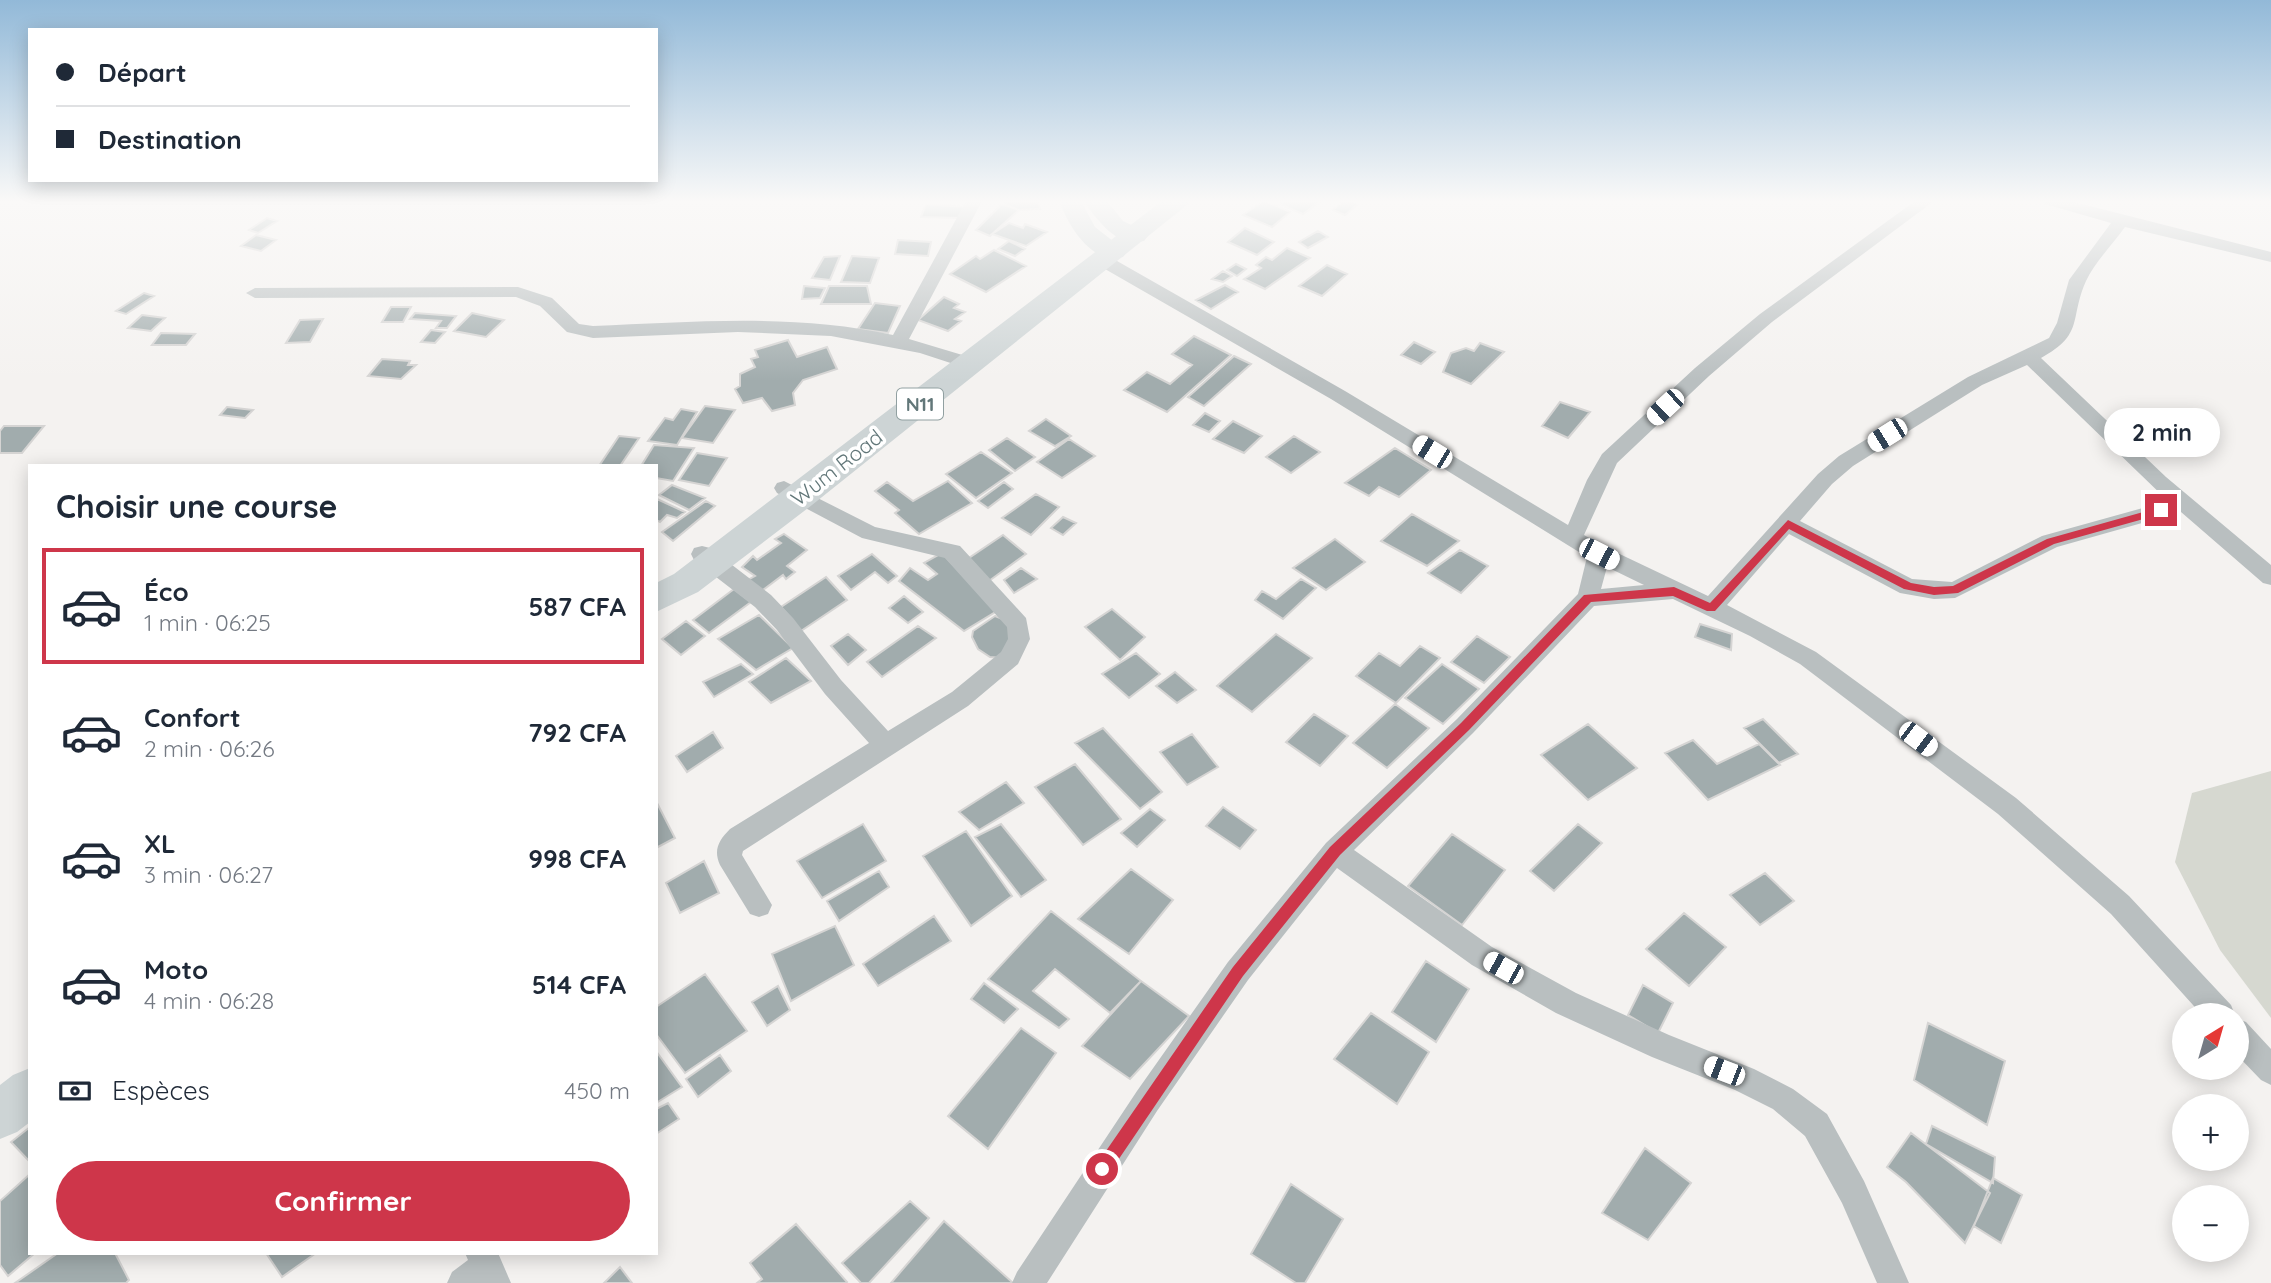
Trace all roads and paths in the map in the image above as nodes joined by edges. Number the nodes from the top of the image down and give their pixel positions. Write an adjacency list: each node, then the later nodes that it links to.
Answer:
1 (942, 261): 7 (street)
2 (1090, 261): 9 (highway, Wum Road / N11)
3 (1139, 261): 13 (street)
4 (1844, 261): 13 (street)
5 (2092, 261): 8 (street)
6 (255, 293): 7 (street)
7 (899, 340): 9 (street)
8 (2029, 358): 11 (street); 12 (street)
9 (961, 359): 10 (highway, Wum Road / N11)
10 (792, 492): 15 (highway, Wum Road / N11); 21 (street)
11 (2185, 504): 12 (street); 16 (street)
12 (1788, 524): 20 (street)
13 (1573, 537): 14 (street)
14 (1599, 554): 17 (street); 19 (street)
15 (708, 557): 18 (highway, Wum Road / N11); 21 (street)
16 (2271, 577)
17 (1674, 591): 19 (street); 20 (street)
18 (658, 597)
19 (1588, 598): 22 (street)
20 (1711, 608): 24 (street)
21 (886, 744): 23 (street)
22 (1335, 851): 29 (street); 30 (street)
23 (759, 905)
24 (2210, 1003)
25 (2249, 1046): 26 (street)
26 (2271, 1070)
27 (28, 1094): 28 (highway)
28 (0, 1115)
29 (1028, 1283)
30 (1893, 1283)

